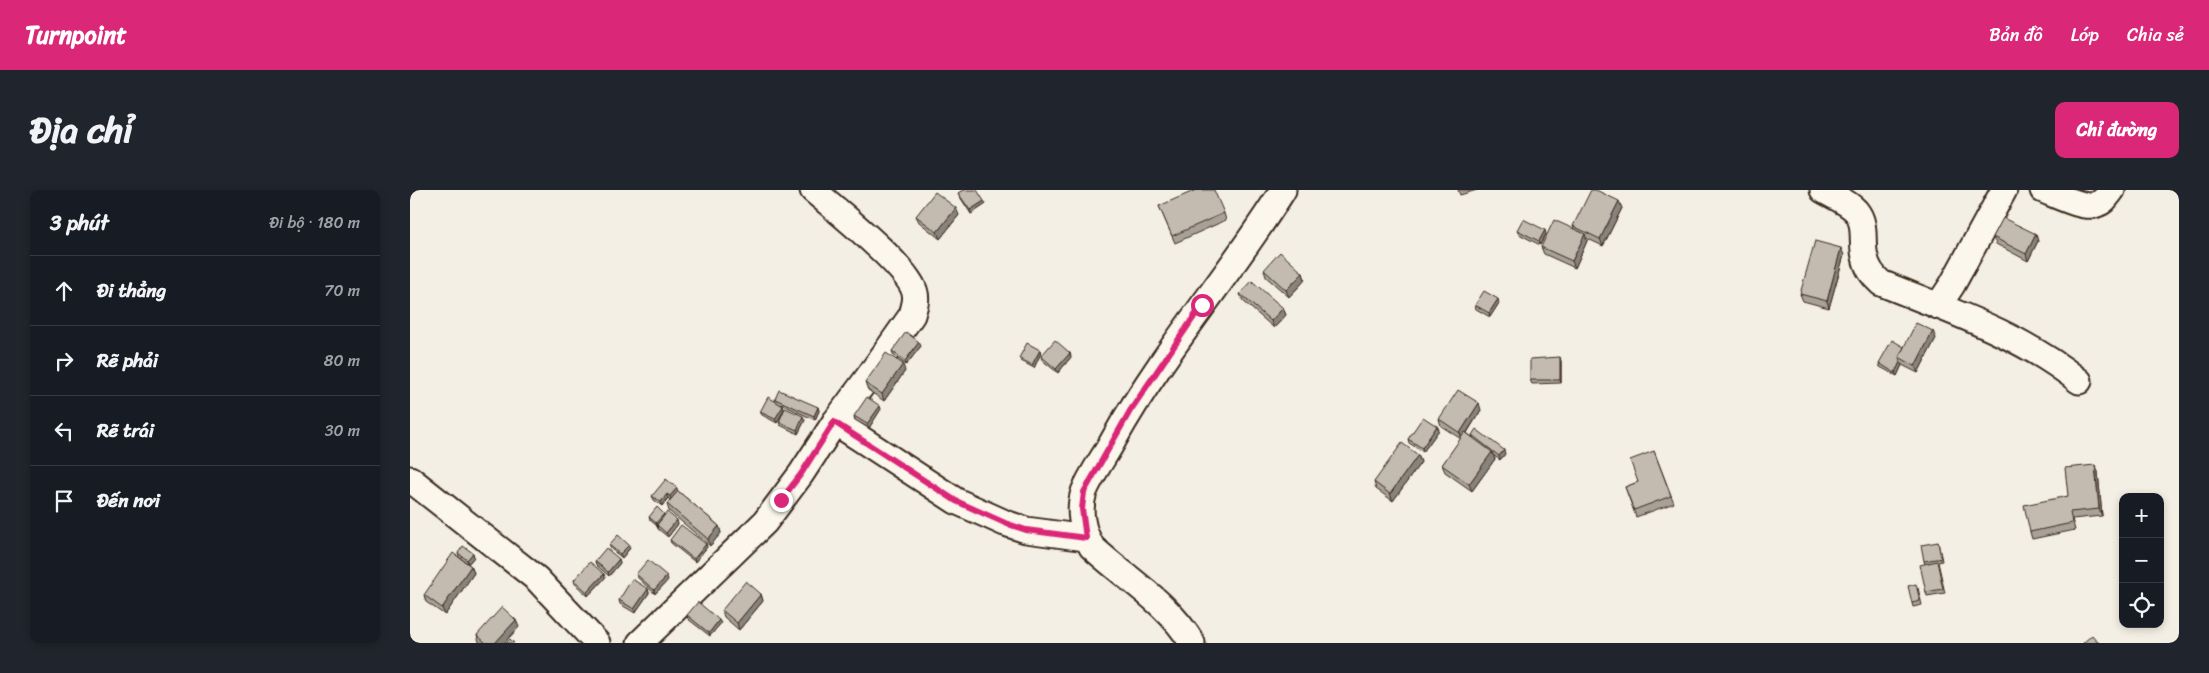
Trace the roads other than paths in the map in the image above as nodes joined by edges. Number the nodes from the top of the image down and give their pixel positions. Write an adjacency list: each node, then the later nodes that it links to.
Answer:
1 (813, 190): 9 (street)
2 (1283, 190): 11 (street)
3 (1823, 190): 7 (street)
4 (2004, 190): 7 (street)
5 (2043, 190): 6 (street)
6 (2112, 190)
7 (1938, 306): 8 (street)
8 (2079, 381)
9 (834, 422): 11 (street); 13 (street)
10 (410, 479): 12 (street)
11 (1086, 538): 14 (street)
12 (597, 643)
13 (640, 643)
14 (1192, 643)

